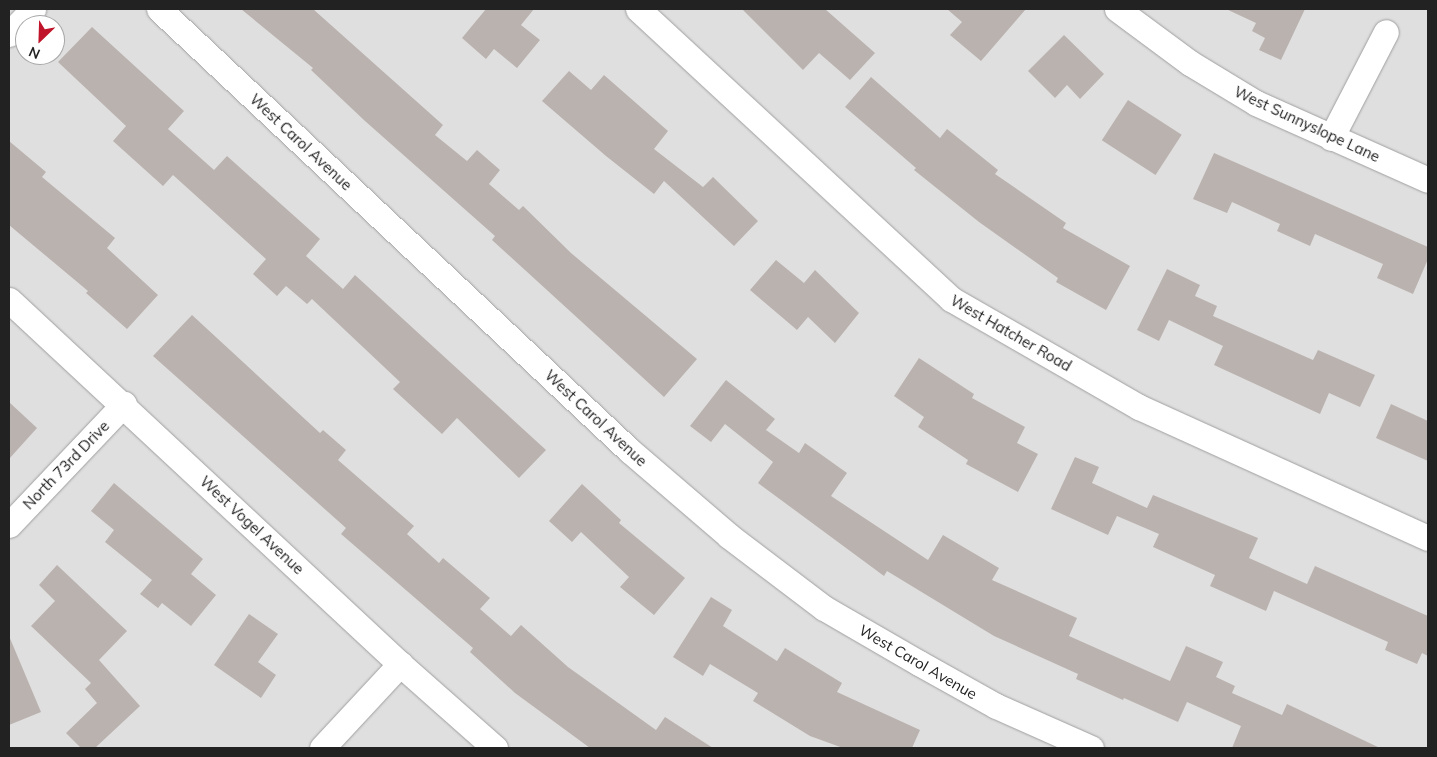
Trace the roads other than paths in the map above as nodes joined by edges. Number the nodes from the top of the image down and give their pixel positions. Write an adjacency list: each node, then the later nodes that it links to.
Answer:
1 (32, 9): 6 (street)
2 (160, 9): 16 (street, West Carol Avenue)
3 (638, 9): 12 (street, West Hatcher Road)
4 (1117, 9): 7 (street, West Sunnyslope Lane)
5 (1386, 32): 7 (street)
6 (9, 34)
7 (1331, 138): 8 (street, West Sunnyslope Lane)
8 (1428, 180)
9 (9, 300): 10 (street, West Vogel Avenue)
10 (124, 404): 11 (street, North 73rd Drive); 13 (street, West Vogel Avenue)
11 (9, 526)
12 (1428, 538)
13 (400, 664): 14 (street); 15 (street, West Vogel Avenue)
14 (322, 748)
15 (495, 748)
16 (1091, 748)

